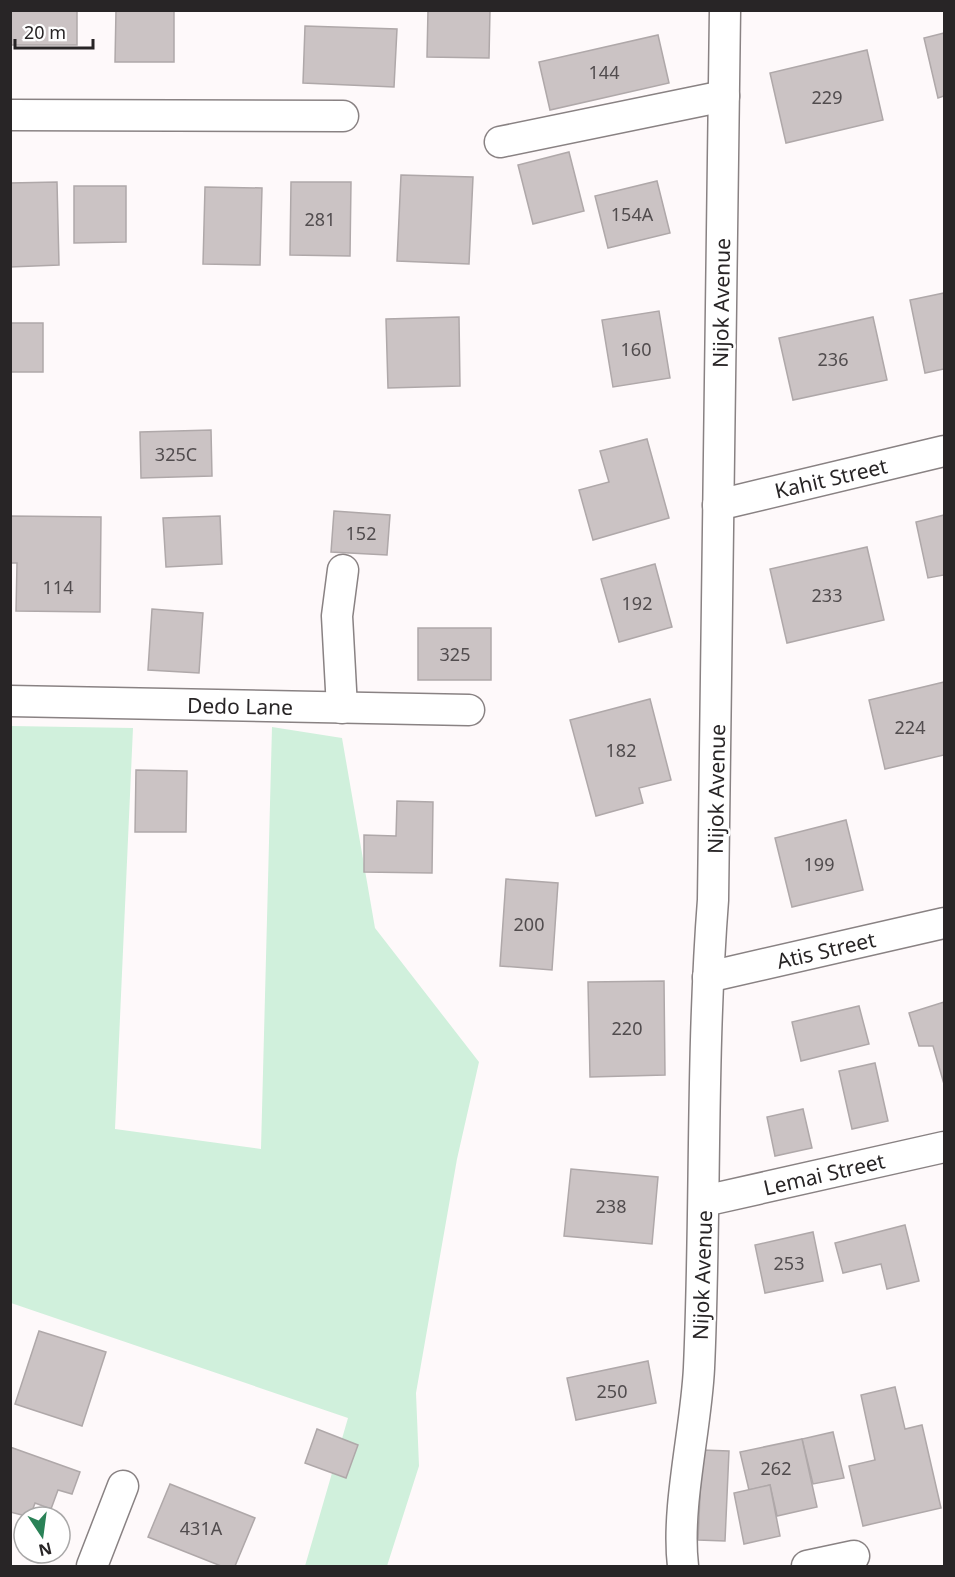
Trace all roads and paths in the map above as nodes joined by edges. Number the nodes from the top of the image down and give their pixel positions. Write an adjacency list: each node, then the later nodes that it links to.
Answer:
1 (725, 10): 2 (street, Nijok Avenue)
2 (724, 96): 5 (street); 7 (street, Nijok Avenue)
3 (10, 115): 4 (street)
4 (343, 116)
5 (500, 142)
6 (945, 451): 7 (street, Kahit Street)
7 (718, 505): 13 (street, Nijok Avenue)
8 (343, 570): 10 (street)
9 (10, 701): 10 (street, Dedo Lane)
10 (342, 708): 11 (street, Dedo Lane)
11 (469, 710)
12 (945, 923): 13 (street, Atis Street)
13 (708, 977): 15 (street, Nijok Avenue)
14 (945, 1147): 15 (street, Lemai Street)
15 (704, 1201): 19 (street, Nijok Avenue)
16 (123, 1486): 18 (street)
17 (854, 1556): 20 (street)
18 (93, 1566)
19 (683, 1566)
20 (807, 1566)

